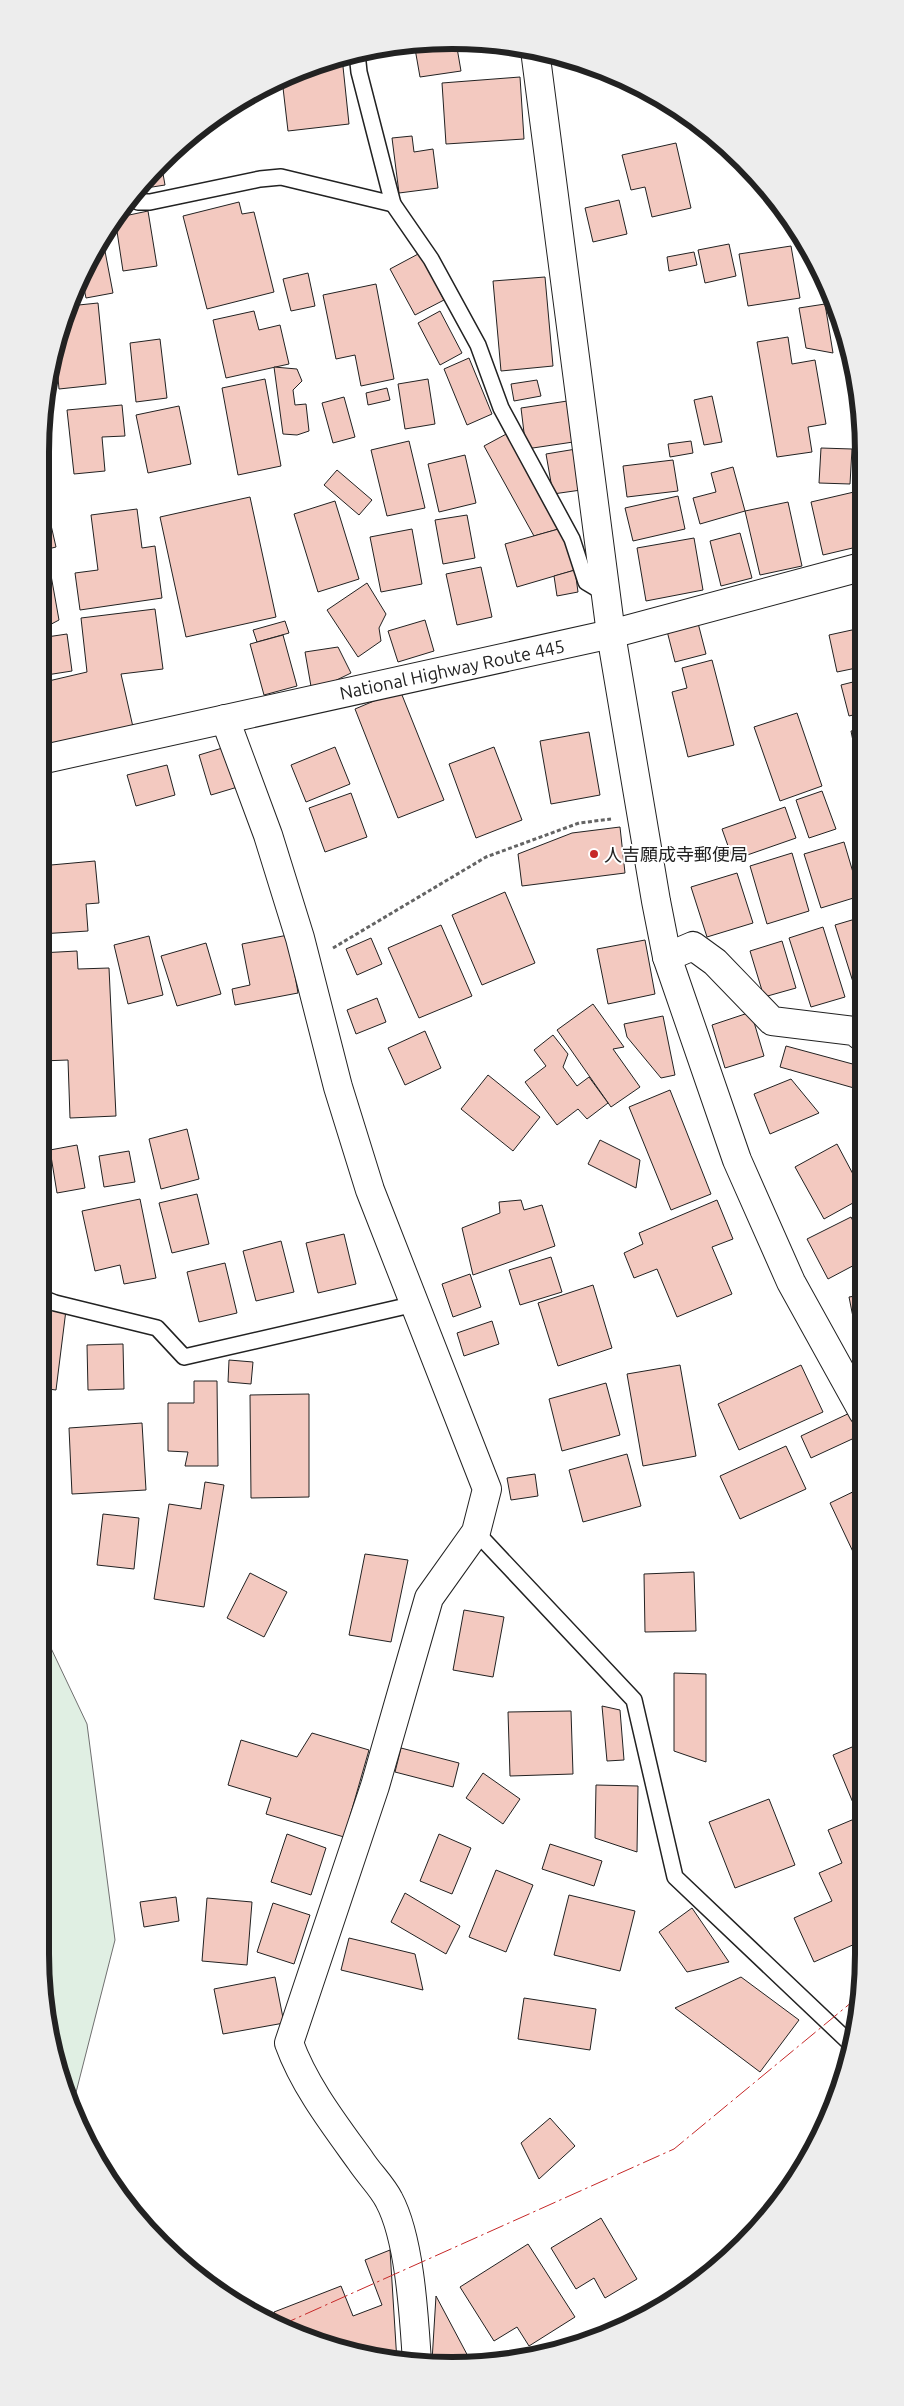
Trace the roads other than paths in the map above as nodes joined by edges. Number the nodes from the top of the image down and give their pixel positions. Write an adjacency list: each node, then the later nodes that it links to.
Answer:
1 (536, 57): 6 (main road)
2 (358, 60): 4 (lane)
3 (137, 201): 4 (lane)
4 (393, 204): 6 (lane)
5 (855, 569): 7 (main road, National Highway Route 445)
6 (606, 594): 7 (main road)
7 (611, 634): 8 (main road, National Highway Route 445); 10 (main road)
8 (225, 720): 9 (main road, National Highway Route 445); 13 (main road)
9 (49, 758)
10 (667, 957): 11 (main road); 14 (main road)
11 (855, 1032)
12 (49, 1301): 13 (lane)
13 (415, 1304): 15 (main road)
14 (855, 1398)
15 (476, 1532): 16 (lane); 17 (main road)
16 (846, 2040)
17 (417, 2355)

